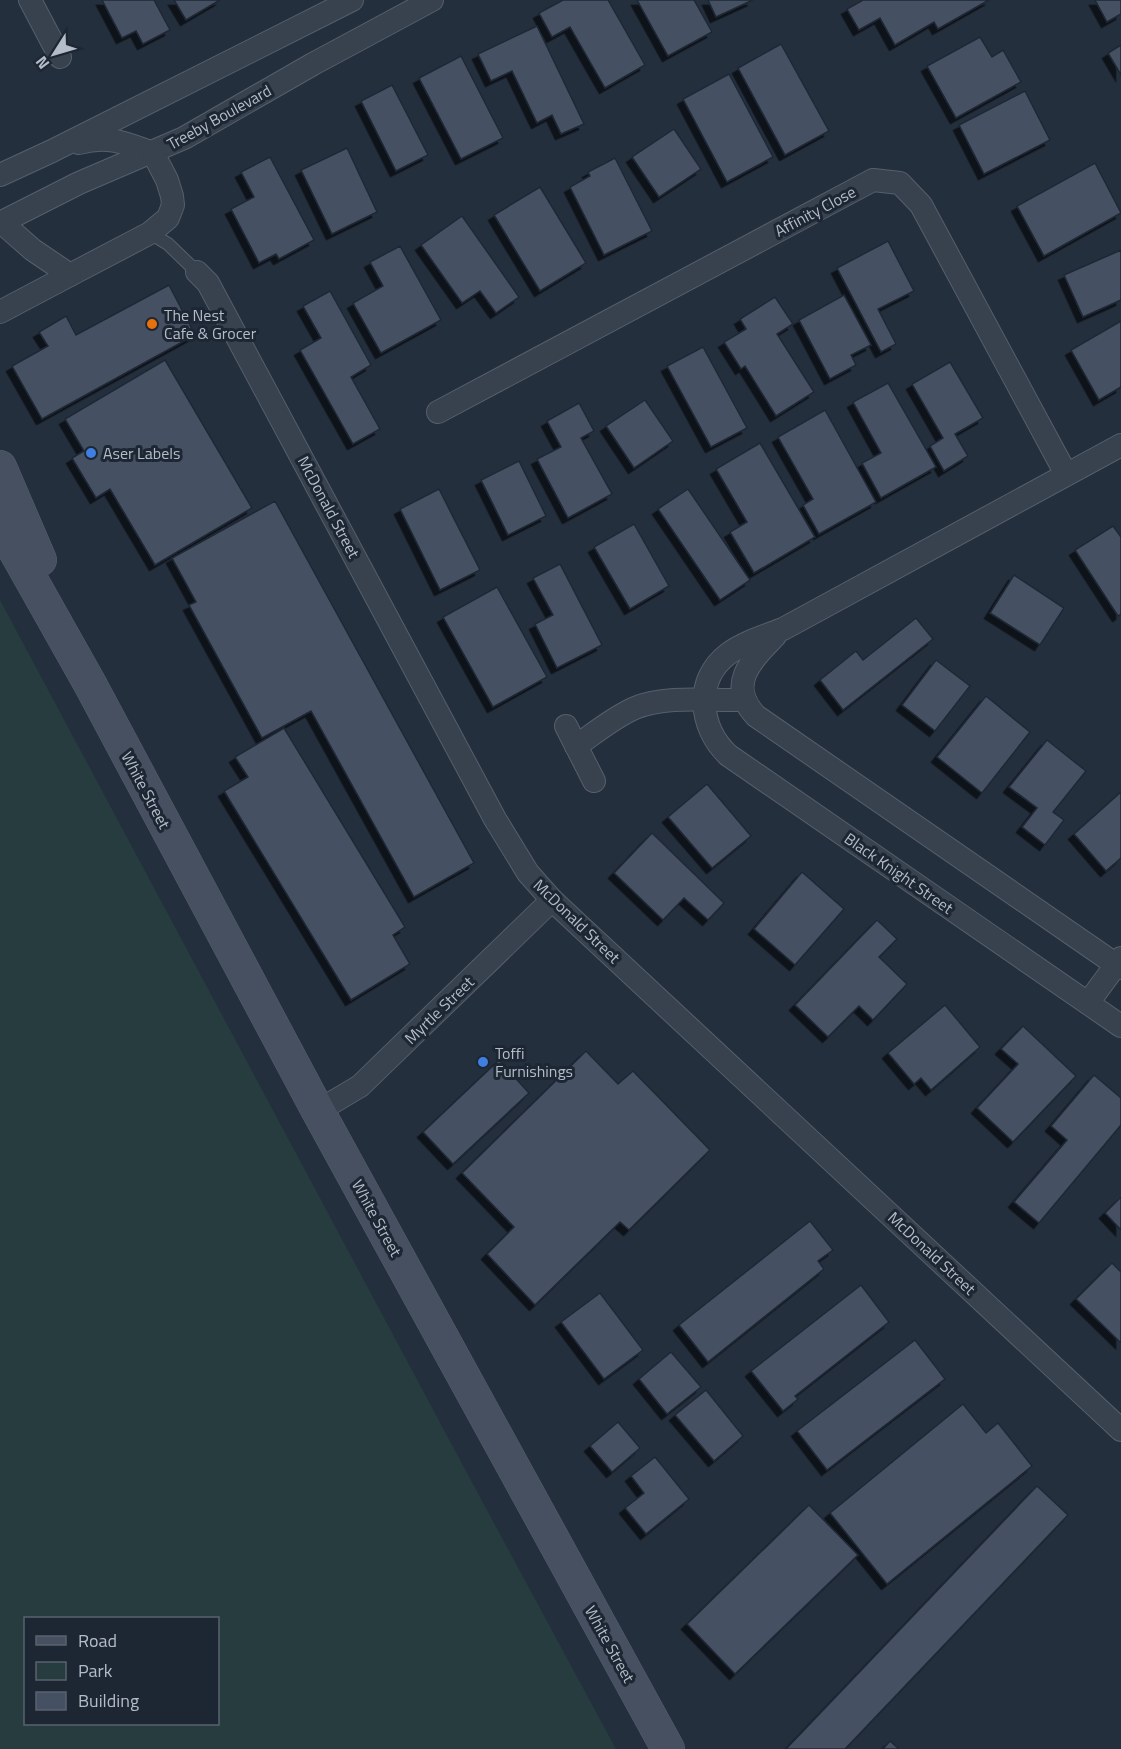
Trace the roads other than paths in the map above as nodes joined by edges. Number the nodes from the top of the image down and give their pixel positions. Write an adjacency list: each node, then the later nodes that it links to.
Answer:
1 (30, 0): 4 (street)
2 (352, 0): 5 (street)
3 (432, 0): 6 (street, Treeby Boulevard)
4 (60, 57)
5 (52, 151): 6 (street); 7 (street)
6 (153, 153): 8 (street, Treeby Boulevard); 9 (street)
7 (0, 175)
8 (0, 223): 11 (street)
9 (150, 233): 10 (lane, McDonald Street); 11 (street)
10 (197, 272): 23 (street, McDonald Street)
11 (70, 275): 12 (street)
12 (0, 312)
13 (438, 412): 16 (street, Affinity Close)
14 (1121, 445): 16 (street, Black Knight Street)
15 (0, 467): 19 (main road, White Street)
16 (1066, 474): 18 (street, Black Knight Street)
17 (0, 524): 19 (main road, White Street)
18 (783, 628): 20 (street, Black Knight Street); 21 (street, Black Knight Street)
19 (90, 684): 27 (main road, White Street)
20 (745, 700): 21 (street); 24 (street)
21 (704, 701): 22 (street); 25 (street, Black Knight Street)
22 (594, 781)
23 (552, 900): 27 (street, Myrtle Street); 28 (street, McDonald Street)
24 (1119, 963): 25 (street)
25 (1088, 1003): 26 (street, Black Knight Street)
26 (1121, 1026)
27 (318, 1111): 29 (main road, White Street)
28 (1121, 1430)
29 (668, 1749)

